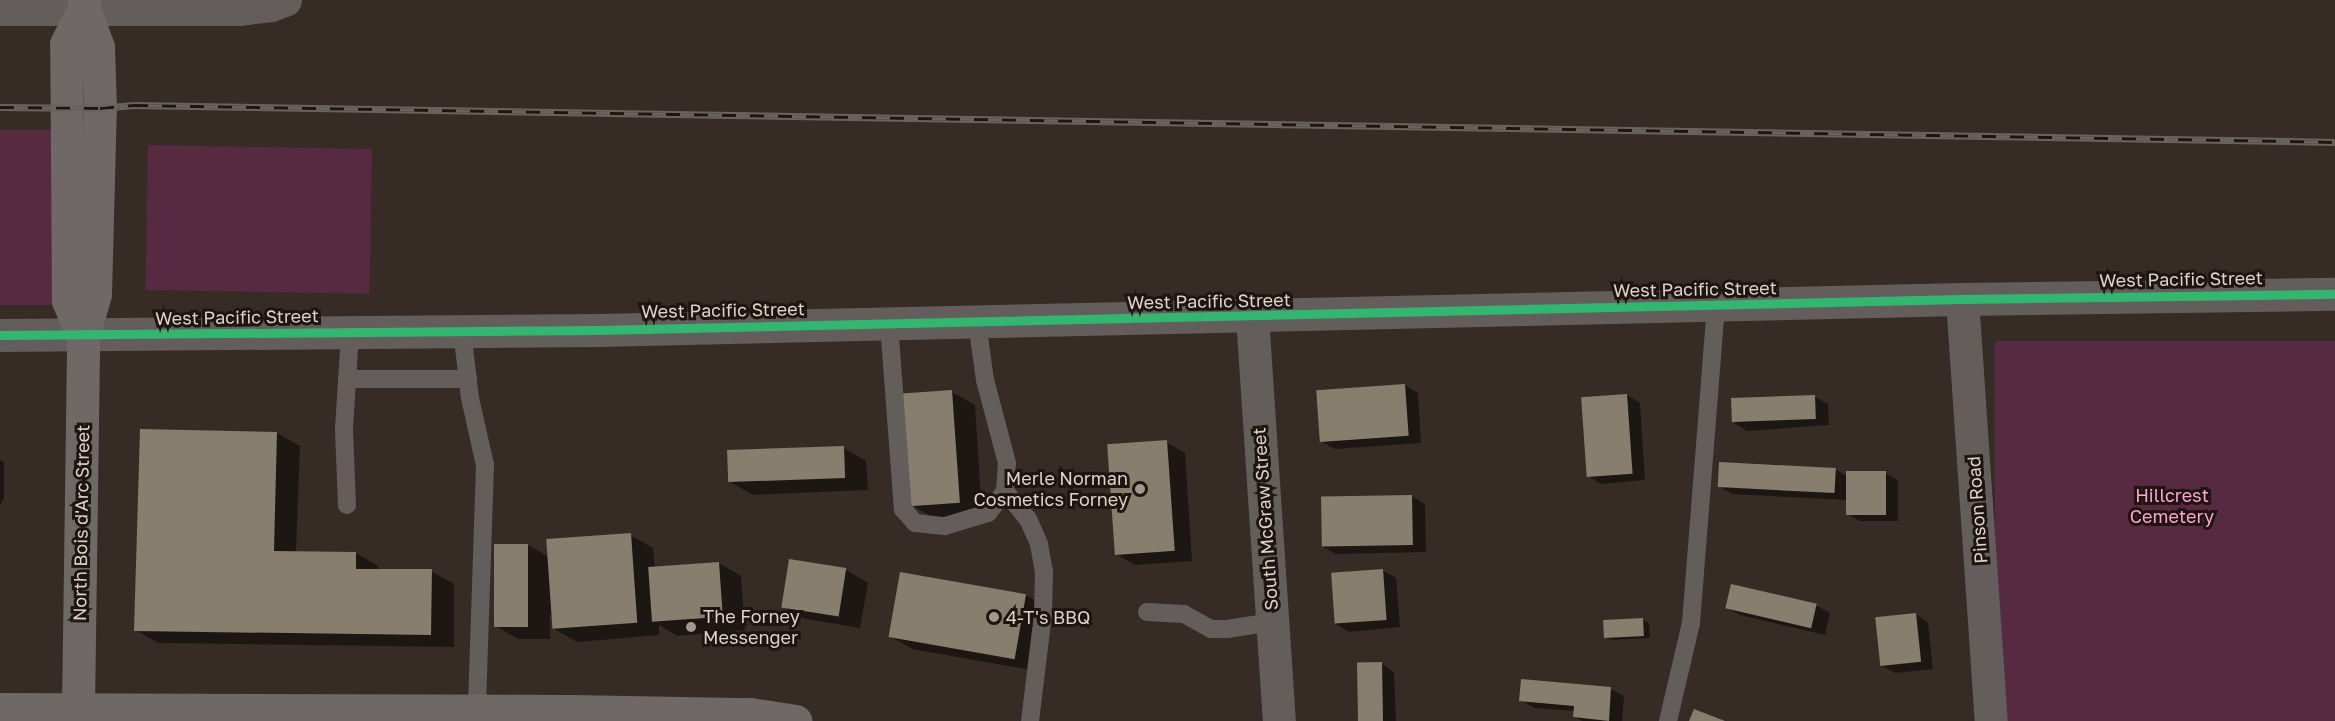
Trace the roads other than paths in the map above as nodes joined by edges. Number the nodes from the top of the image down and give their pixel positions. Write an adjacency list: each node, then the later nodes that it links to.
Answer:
1 (285, 0): 2 (street)
2 (84, 5): 3 (street); 13 (main road, North Bois d'Arc Street); 13 (main road, North Bois d'Arc Street)
3 (0, 9)
4 (2335, 294): 5 (street, West Pacific Street)
5 (1962, 299): 6 (street, West Pacific Street); 29 (street, Pinson Road)
6 (1716, 305): 7 (street, West Pacific Street); 28 (lane)
7 (1252, 316): 8 (street, West Pacific Street); 19 (street, South McGraw Street)
8 (977, 322): 9 (street, West Pacific Street); 16 (lane)
9 (889, 324): 10 (street, West Pacific Street); 16 (lane)
10 (462, 332): 11 (street, West Pacific Street); 15 (lane)
11 (350, 333): 13 (street, West Pacific Street); 14 (lane)
12 (0, 335): 13 (street, West Pacific Street)
13 (83, 336): 22 (main road, North Bois d'Arc Street)
14 (347, 379): 15 (lane); 17 (lane)
15 (468, 379): 21 (lane)
16 (1005, 491): 26 (lane)
17 (347, 505)
18 (1147, 612): 19 (lane)
19 (1272, 622): 27 (street, South McGraw Street)
20 (0, 709): 22 (main road)
21 (477, 711): 23 (main road); 24 (main road)
22 (78, 716): 23 (main road)
23 (296, 716)
24 (571, 716): 25 (main road)
25 (795, 721)
26 (1030, 721)
27 (1279, 721)
28 (1668, 721)
29 (1991, 721)

